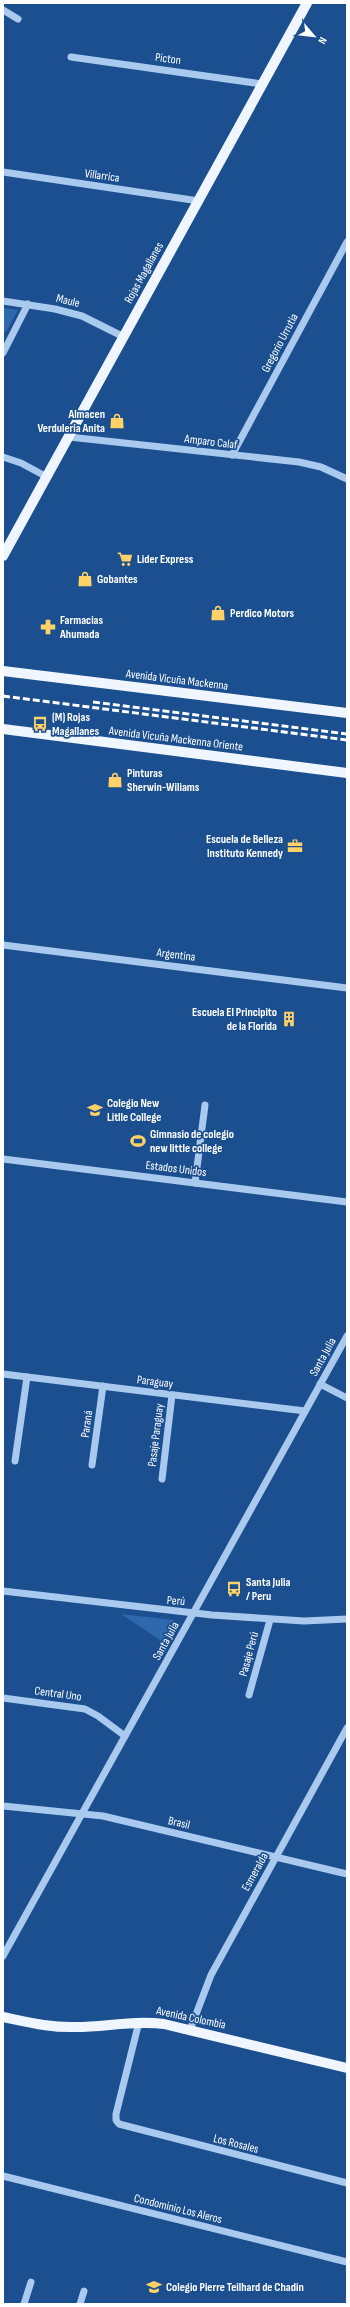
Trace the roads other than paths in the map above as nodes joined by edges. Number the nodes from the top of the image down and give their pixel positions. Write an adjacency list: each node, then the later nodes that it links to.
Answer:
1 (307, 3): 5 (main road, Rojas Magallanes)
2 (3, 10): 3 (street)
3 (18, 19)
4 (71, 56): 5 (street, Picton)
5 (262, 84): 7 (main road, Rojas Magallanes)
6 (3, 172): 7 (street, Villarrica)
7 (198, 201): 11 (main road, Rojas Magallanes)
8 (347, 242): 14 (street, Gregorio Urrutia)
9 (3, 301): 10 (street, Maule)
10 (28, 304): 11 (street, Maule); 12 (street)
11 (124, 337): 13 (main road, Rojas Magallanes)
12 (3, 353)
13 (69, 437): 14 (street, Amparo Calaf); 16 (main road, Rojas Magallanes)
14 (232, 455): 17 (street, Amparo Calaf)
15 (3, 458): 16 (street)
16 (47, 477): 18 (main road, Rojas Magallanes)
17 (347, 479)
18 (3, 556)
19 (3, 671): 20 (main road, Avenida Vicuña Mackenna)
20 (347, 714)
21 (3, 729): 22 (main road, Avenida Vicuña Mackenna Oriente)
22 (347, 773)
23 (3, 945): 24 (street, Argentina)
24 (347, 988)
25 (205, 1105): 27 (street)
26 (3, 1159): 27 (street, Estados Unidos)
27 (195, 1183): 28 (street, Estados Unidos)
28 (347, 1202)
29 (347, 1336): 32 (street, Santa Julia)
30 (3, 1374): 31 (street, Paraguay)
31 (27, 1377): 33 (street, Paraguay); 37 (street)
32 (320, 1384): 35 (street); 36 (street, Santa Julia)
33 (103, 1386): 34 (street, Paraguay); 38 (street, Paraná)
34 (172, 1395): 36 (street, Paraguay); 39 (street, Pasaje Paraguay)
35 (347, 1398)
36 (305, 1411): 41 (street, Santa Julia)
37 (15, 1461)
38 (92, 1465)
39 (162, 1479)
40 (3, 1591): 41 (street, Perú)
41 (193, 1614): 43 (street, Perú); 47 (street, Santa Julia)
42 (347, 1619): 43 (street, Perú)
43 (270, 1620): 44 (street, Pasaje Perú)
44 (249, 1695)
45 (3, 1698): 47 (street, Central Uno)
46 (347, 1728): 50 (street, Esmeralda)
47 (125, 1736): 49 (street, Santa Julia)
48 (3, 1806): 49 (street, Brasil)
49 (81, 1814): 50 (street, Brasil); 52 (street, Santa Julia)
50 (276, 1857): 51 (street, Brasil); 55 (street, Esmeralda)
51 (347, 1874)
52 (3, 1956)
53 (3, 2017): 54 (main road, Avenida Colombia)
54 (139, 2022): 55 (main road, Avenida Colombia); 58 (street, Los Rosales)
55 (190, 2030): 56 (main road, Avenida Colombia)
56 (347, 2068)
57 (3, 2176): 59 (street, Condominio Los Aleros)
58 (347, 2183)
59 (347, 2262)
60 (31, 2282): 62 (street)
61 (84, 2291): 63 (street)
62 (24, 2304)
63 (80, 2304)

